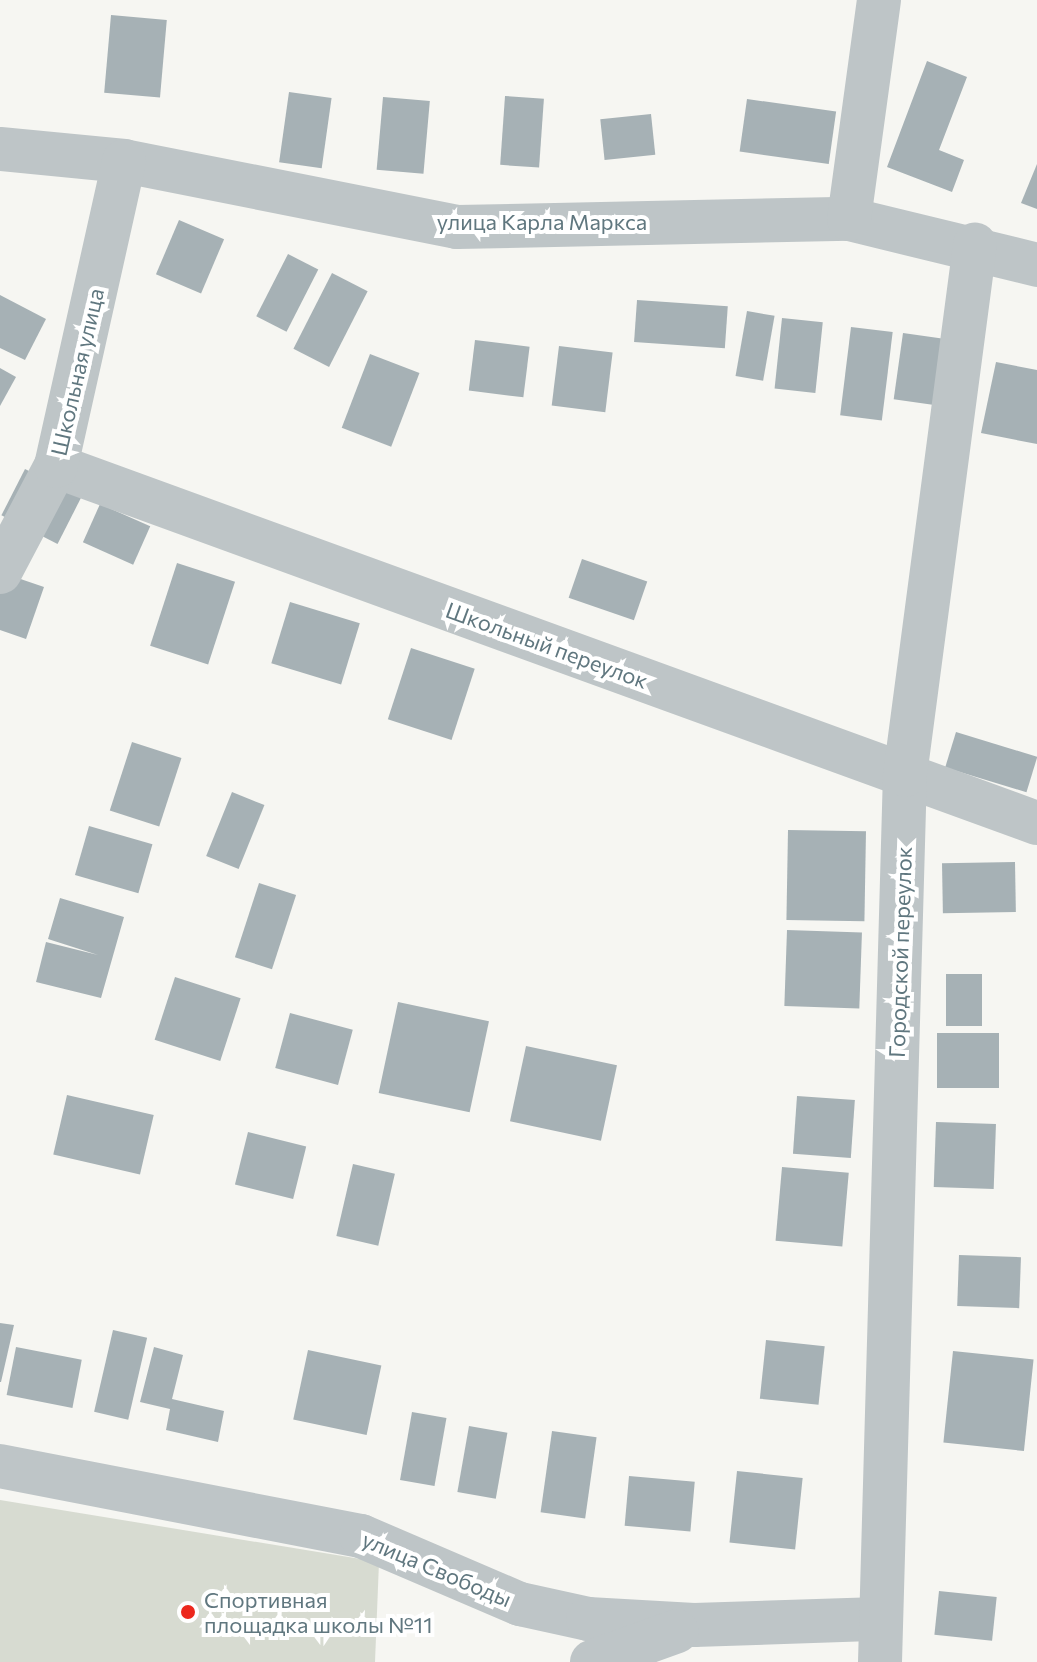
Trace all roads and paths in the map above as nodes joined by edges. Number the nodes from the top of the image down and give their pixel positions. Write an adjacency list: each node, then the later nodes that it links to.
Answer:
1 (879, 0): 4 (street)
2 (0, 149): 3 (street, улица Карла Маркса)
3 (124, 161): 4 (street, улица Карла Маркса); 7 (street, Школьная улица)
4 (849, 219): 5 (street, улица Карла Маркса)
5 (975, 245): 6 (street, улица Карла Маркса); 9 (street, Городской переулок)
6 (1037, 265)
7 (56, 466): 8 (street, Школьная улица); 9 (street, Школьный переулок)
8 (0, 572)
9 (905, 775): 10 (street, Школьный переулок); 12 (street, Городской переулок)
10 (1037, 823)
11 (0, 1466): 13 (street, улица Свободы)
12 (879, 1619): 13 (street, улица Свободы); 15 (street, Городской переулок)
13 (694, 1625): 14 (street)
14 (592, 1662)
15 (880, 1662)

